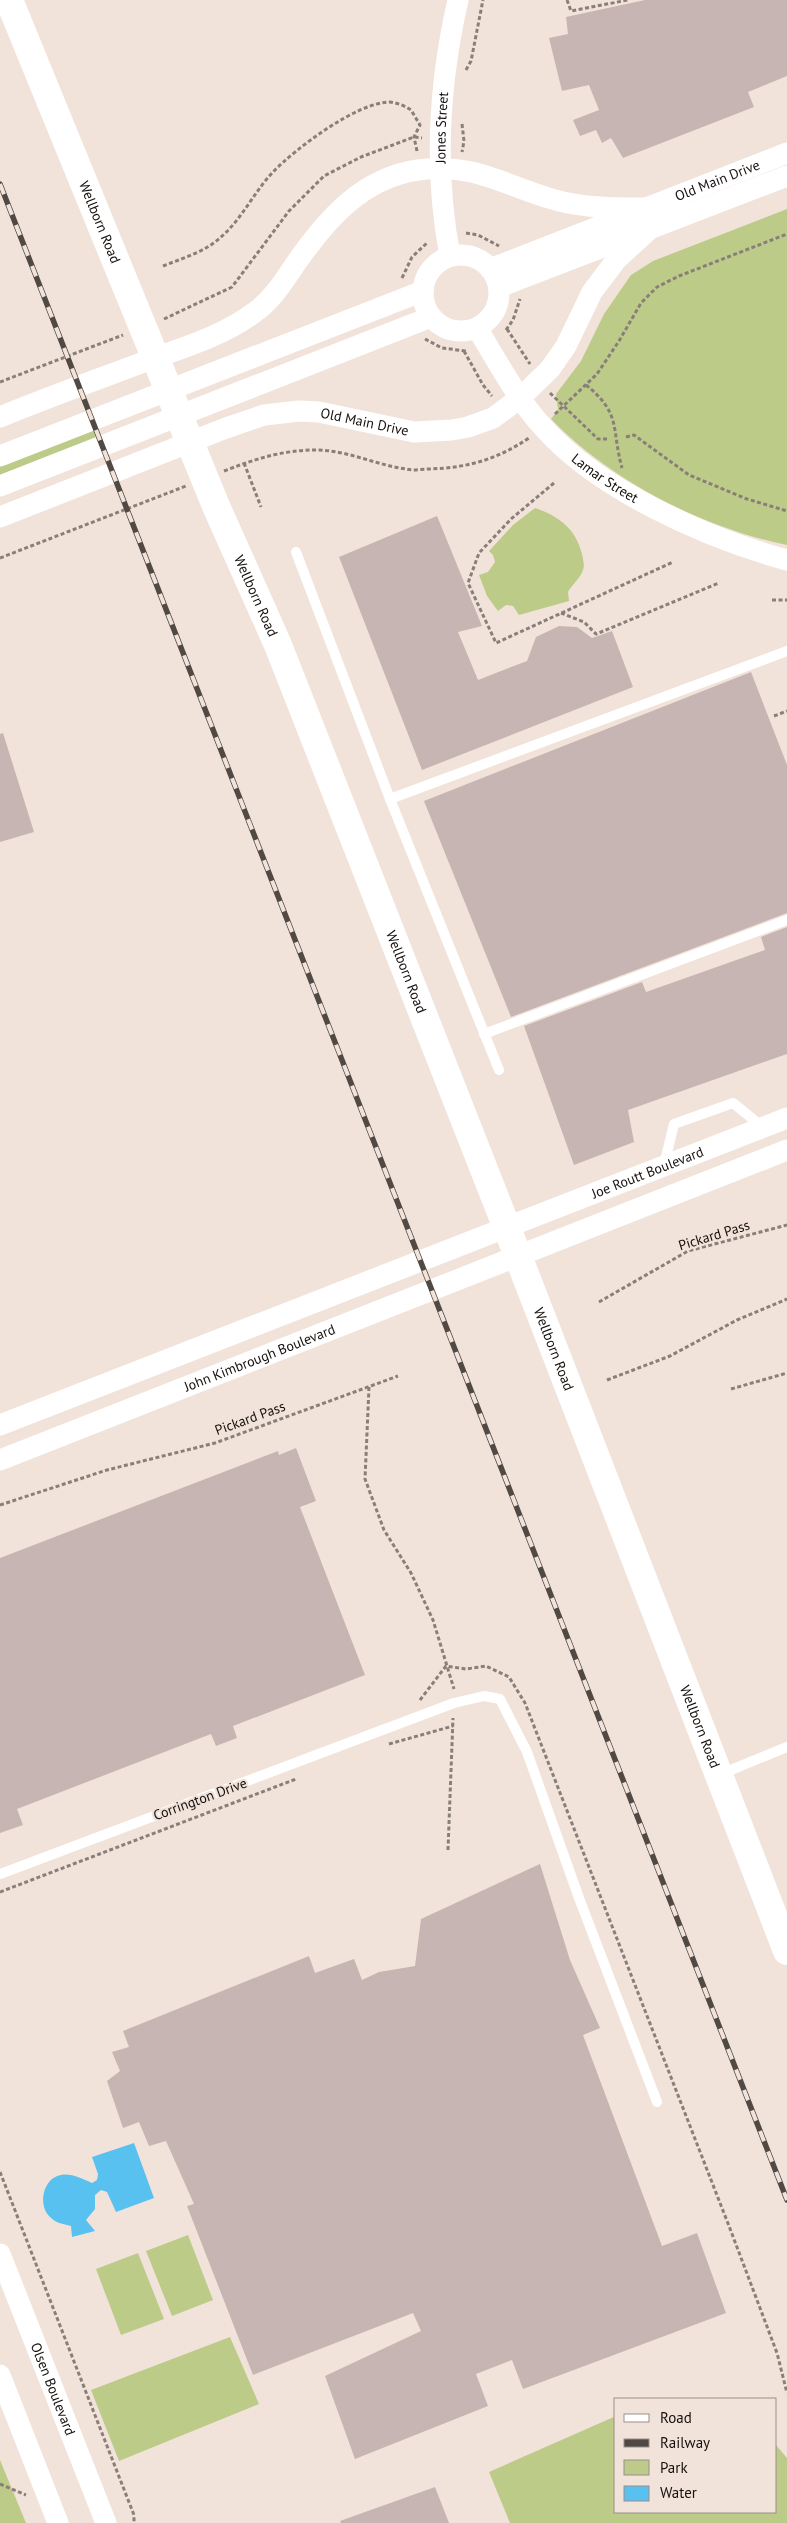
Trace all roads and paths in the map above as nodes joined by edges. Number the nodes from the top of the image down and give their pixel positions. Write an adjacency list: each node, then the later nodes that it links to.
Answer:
1 (9, 0): 36 (main road, Wellborn Road)
2 (458, 0): 13 (street, Jones Street)
3 (483, 0): 6 (path)
4 (567, 0): 5 (path)
5 (628, 0)
6 (466, 70)
7 (462, 121): 12 (path)
8 (414, 137): 9 (path); 10 (path); 21 (path); 27 (path)
9 (428, 138)
10 (417, 151)
11 (787, 153): 15 (street, Old Main Drive)
12 (461, 155)
13 (441, 169): 15 (street, Old Main Drive); 20 (street, Jones Street); 43 (street, Old Main Drive)
14 (787, 176): 15 (street, Old Main Drive)
15 (650, 217): 22 (street, Old Main Drive); 40 (street, Old Main Drive)
16 (458, 232): 19 (path)
17 (787, 234): 38 (path)
18 (435, 237): 23 (path)
19 (503, 250)
20 (450, 256): 22 (street); 24 (street)
21 (163, 266)
22 (494, 278): 28 (street)
23 (401, 286)
24 (422, 291): 26 (street); 36 (street)
25 (520, 294): 29 (path)
26 (431, 317): 28 (street); 45 (street)
27 (161, 320)
28 (477, 328): 40 (street, Lamar Street)
29 (507, 329): 31 (path); 35 (path)
30 (126, 334): 37 (path)
31 (502, 334)
32 (419, 335): 34 (path)
33 (470, 350): 34 (path)
34 (464, 351): 41 (path)
35 (535, 372)
36 (166, 381): 45 (main road, Wellborn Road); 49 (street)
37 (0, 382)
38 (586, 385): 42 (path); 51 (path)
39 (550, 393): 42 (path)
40 (520, 398): 58 (street, Old Main Drive); 61 (street, Lamar Street)
41 (498, 402)
42 (564, 406): 44 (path); 47 (path)
43 (0, 417)
44 (551, 418)
45 (184, 425): 55 (street); 80 (main road, Wellborn Road)
46 (626, 437): 57 (path)
47 (609, 439)
48 (521, 443): 50 (path)
49 (0, 456)
50 (244, 463): 52 (path); 56 (path)
51 (624, 472)
52 (217, 474)
53 (554, 482): 66 (path)
54 (189, 484): 60 (path)
55 (0, 486)
56 (260, 506)
57 (787, 511)
58 (0, 517)
59 (296, 552): 70 (lane)
60 (0, 558)
61 (787, 560)
62 (673, 562): 66 (path)
63 (719, 583): 66 (path)
64 (772, 600): 65 (path)
65 (787, 600)
66 (561, 613)
67 (787, 651): 70 (lane)
68 (787, 711): 69 (path)
69 (774, 716)
70 (390, 799): 72 (lane)
71 (787, 920): 72 (lane)
72 (484, 1034): 73 (lane)
73 (499, 1070)
74 (787, 1118): 75 (street, Joe Routt Boulevard)
75 (763, 1127): 76 (street); 77 (street, Joe Routt Boulevard); 77 (lane)
76 (781, 1152): 78 (street, Joe Routt Boulevard)
77 (664, 1167): 78 (street); 80 (street, Joe Routt Boulevard)
78 (674, 1194): 81 (street, Joe Routt Boulevard)
79 (787, 1225): 83 (path, Pickard Pass)
80 (508, 1229): 81 (main road, Wellborn Road); 89 (street)
81 (518, 1256): 91 (street, John Kimbrough Boulevard); 100 (main road, Wellborn Road)
82 (787, 1300): 86 (path)
83 (599, 1302)
84 (787, 1372): 88 (path)
85 (398, 1376): 87 (path, Pickard Pass)
86 (608, 1380)
87 (369, 1387): 93 (path, Pickard Pass); 94 (path)
88 (731, 1389)
89 (53, 1404): 90 (street); 91 (street)
90 (0, 1425)
91 (65, 1435): 92 (street, John Kimbrough Boulevard)
92 (0, 1460)
93 (0, 1505)
94 (446, 1666): 95 (path); 96 (path); 110 (path)
95 (454, 1703): 96 (lane, Corrington Drive); 97 (path); 106 (lane, Corrington Drive)
96 (401, 1725): 103 (lane, Corrington Drive)
97 (453, 1726): 98 (path); 102 (path)
98 (386, 1745)
99 (787, 1746): 100 (lane)
100 (720, 1774): 105 (main road, Wellborn Road)
101 (304, 1776): 104 (path)
102 (448, 1850)
103 (0, 1874)
104 (0, 1892)
105 (787, 1951)
106 (657, 2102)
107 (0, 2172): 115 (path)
108 (0, 2254): 114 (street, Olsen Boulevard)
109 (0, 2375): 113 (street)
110 (787, 2393)
111 (0, 2484): 112 (path)
112 (27, 2496)
113 (58, 2523)
114 (106, 2523)
115 (134, 2523)

